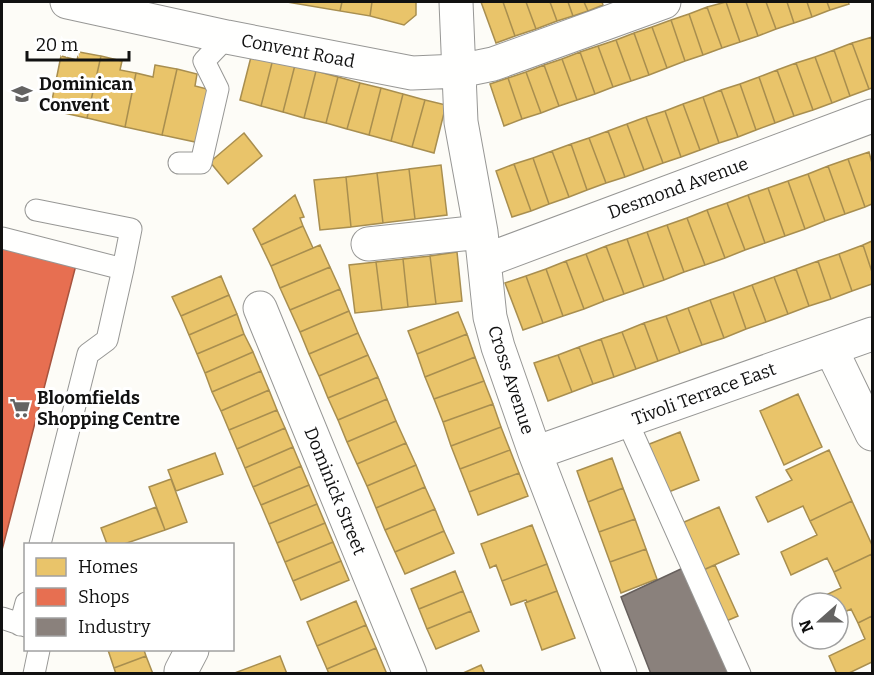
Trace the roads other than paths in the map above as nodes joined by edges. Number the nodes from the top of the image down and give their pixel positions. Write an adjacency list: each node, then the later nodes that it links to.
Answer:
1 (68, 2): 4 (street, Convent Road)
2 (456, 2): 5 (street, Cross Avenue)
3 (664, 2): 5 (street, Convent Road)
4 (226, 37): 5 (street, Convent Road); 7 (lane)
5 (459, 71): 11 (street, Cross Avenue)
6 (873, 116): 11 (street, Desmond Avenue)
7 (179, 163)
8 (36, 210): 12 (lane)
9 (2, 238): 12 (lane)
10 (368, 244): 11 (street, Desmond Avenue)
11 (483, 247): 18 (street, Cross Avenue)
12 (123, 270): 19 (lane)
13 (260, 308): 26 (street, Dominick Street)
14 (873, 334): 15 (street, Tivoli Terrace East)
15 (831, 349): 16 (street, Tivoli Terrace East); 17 (street)
16 (627, 421): 18 (street, Tivoli Terrace East); 28 (lane)
17 (873, 434)
18 (535, 453): 27 (street, Cross Avenue)
19 (40, 543)
20 (24, 607): 21 (lane)
21 (16, 623)
22 (39, 651): 24 (lane)
23 (191, 651): 25 (street)
24 (34, 674)
25 (182, 674)
26 (410, 674)
27 (620, 674)
28 (740, 674)

